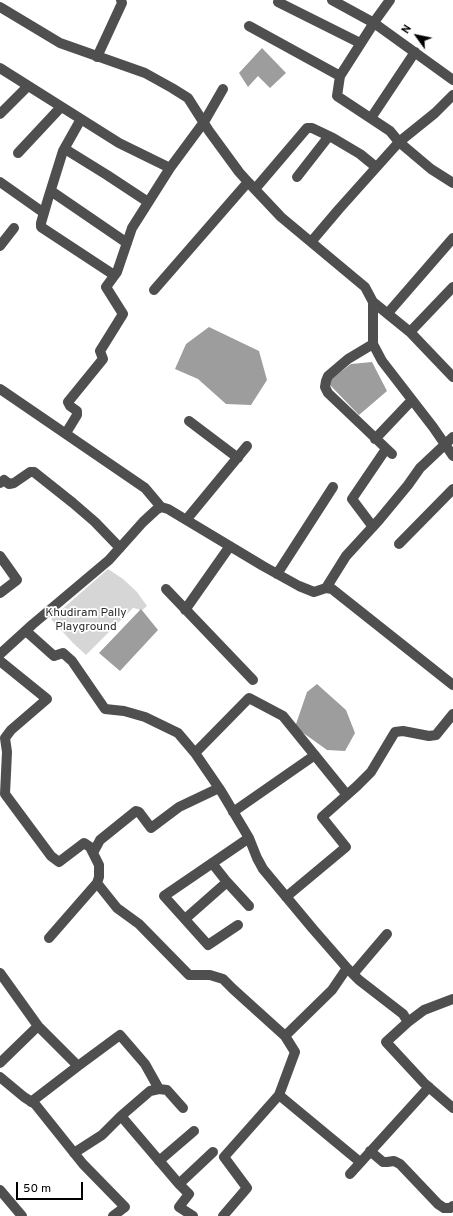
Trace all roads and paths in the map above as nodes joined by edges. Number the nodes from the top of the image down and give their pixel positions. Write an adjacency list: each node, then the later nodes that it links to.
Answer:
1 (122, 0): 10 (street)
2 (332, 0): 6 (street)
3 (390, 0): 6 (street)
4 (278, 2): 8 (street)
5 (0, 7): 10 (street)
6 (374, 23): 8 (street); 9 (street)
7 (249, 26): 12 (street)
8 (360, 43): 12 (street)
9 (415, 52): 13 (street); 19 (street)
10 (97, 57): 21 (street)
11 (0, 68): 14 (street)
12 (340, 76): 19 (street)
13 (453, 80)
14 (28, 86): 17 (street); 18 (street)
15 (223, 89): 21 (street)
16 (453, 95): 23 (street)
17 (61, 107): 20 (street); 25 (street)
18 (0, 114)
19 (371, 118): 23 (street)
20 (81, 119): 24 (street); 27 (street)
21 (204, 122): 27 (street); 31 (street)
22 (329, 136): 26 (street); 28 (street); 31 (street)
23 (399, 142): 26 (street); 30 (street)
24 (64, 149): 32 (street); 33 (street)
25 (18, 153)
26 (376, 167): 37 (street)
27 (170, 168): 33 (street)
28 (296, 177)
29 (0, 182): 34 (street)
30 (453, 183)
31 (251, 185): 37 (street); 42 (street)
32 (50, 191): 34 (street); 38 (street)
33 (148, 202): 38 (street)
34 (44, 213): 40 (street)
35 (14, 228): 39 (street)
36 (453, 238): 44 (street)
37 (311, 242): 43 (street)
38 (127, 243): 40 (street)
39 (0, 246)
40 (114, 275): 51 (street)
41 (453, 287): 45 (street)
42 (154, 290)
43 (373, 302): 44 (street); 46 (street)
44 (388, 313): 45 (street)
45 (410, 332): 47 (street)
46 (373, 344): 49 (street); 53 (street)
47 (453, 377)
48 (0, 389): 51 (street)
49 (412, 400): 53 (street); 54 (street)
50 (189, 421): 57 (street)
51 (66, 433): 61 (street)
52 (453, 437): 54 (street)
53 (375, 439): 63 (street)
54 (444, 444): 56 (street); 63 (street)
55 (247, 446): 57 (street)
56 (453, 456)
57 (238, 458): 62 (street)
58 (0, 483): 66 (street)
59 (333, 486): 68 (street)
60 (453, 489): 64 (street)
61 (160, 507): 62 (street); 66 (street)
62 (186, 520): 65 (street)
63 (373, 527): 69 (street)
64 (399, 544)
65 (230, 546): 68 (street); 72 (street)
66 (120, 548): 73 (street)
67 (0, 556): 71 (street)
68 (277, 574): 69 (street)
69 (326, 588): 77 (street)
70 (166, 589): 72 (street)
71 (0, 593)
72 (185, 610): 76 (street)
73 (26, 631): 74 (street); 79 (street)
74 (0, 654)
75 (0, 661): 80 (street)
76 (253, 680)
77 (453, 685)
78 (453, 714): 83 (street)
79 (195, 753): 81 (street); 82 (street)
80 (3, 754): 86 (street)
81 (315, 756): 83 (street); 84 (street)
82 (219, 788): 84 (street); 86 (street)
83 (347, 795): 90 (street)
84 (233, 812): 85 (street)
85 (249, 838): 87 (street); 90 (street)
86 (93, 853): 89 (street)
87 (212, 863): 88 (street); 92 (street)
88 (227, 882): 91 (street); 92 (street)
89 (97, 883): 95 (street); 101 (street)
90 (286, 898): 96 (street)
91 (249, 906)
92 (185, 919): 93 (street)
93 (238, 925)
94 (388, 934): 96 (street)
95 (49, 938)
96 (350, 971): 99 (street); 101 (street)
97 (0, 973): 100 (street)
98 (453, 999): 99 (street)
99 (408, 1022): 105 (street)
100 (38, 1026): 102 (street); 103 (street)
101 (285, 1036): 107 (street)
102 (0, 1063)
103 (78, 1066): 106 (street); 108 (street)
104 (0, 1077): 108 (street)
105 (429, 1087): 110 (street); 113 (street)
106 (159, 1089): 109 (street); 111 (street)
107 (279, 1095): 117 (street); 125 (street)
108 (31, 1102): 115 (street)
109 (183, 1108)
110 (453, 1108)
111 (121, 1116): 115 (street); 116 (street)
112 (194, 1131): 116 (street)
113 (370, 1151): 117 (street); 121 (street)
114 (213, 1152): 119 (street)
115 (74, 1153): 123 (street)
116 (159, 1160): 119 (street)
117 (360, 1162): 118 (street)
118 (350, 1174)
119 (179, 1184): 124 (street)
120 (0, 1190): 122 (street)
121 (453, 1206)
122 (22, 1216)
123 (113, 1216)
124 (193, 1216)
125 (223, 1216)

